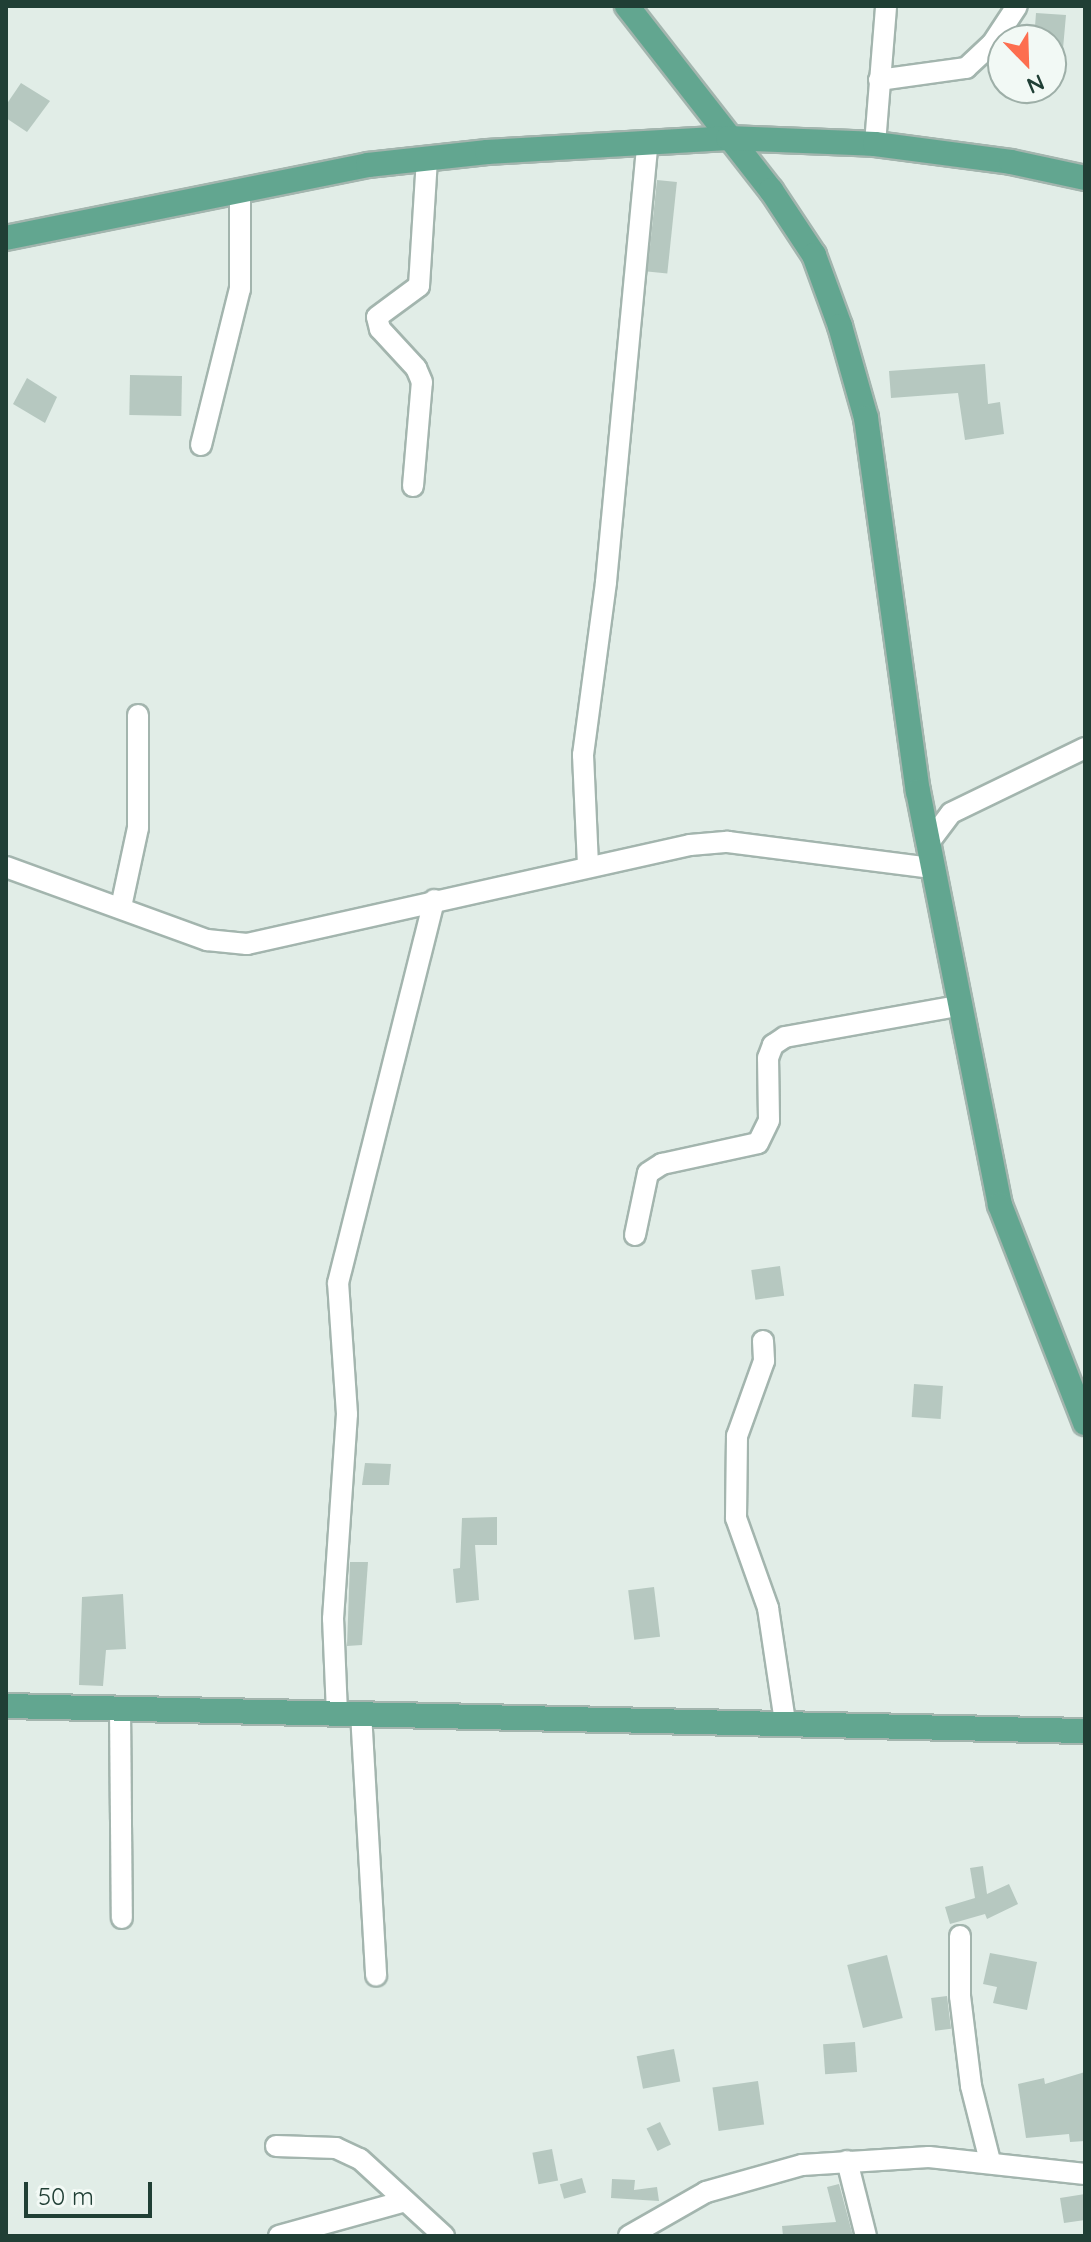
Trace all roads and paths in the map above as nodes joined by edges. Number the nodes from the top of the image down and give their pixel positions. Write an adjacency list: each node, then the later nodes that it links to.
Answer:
1 (627, 6): 5 (main road)
2 (886, 6): 4 (street)
3 (1017, 6): 4 (street)
4 (879, 80): 6 (street)
5 (728, 138): 6 (main road); 7 (main road); 16 (main road)
6 (875, 144): 9 (main road)
7 (647, 145): 8 (main road); 17 (street)
8 (427, 159): 10 (main road); 13 (street)
9 (1085, 178)
10 (240, 190): 11 (main road); 12 (street)
11 (6, 238)
12 (201, 445)
13 (413, 486)
14 (138, 715): 20 (street)
15 (1085, 748): 16 (street)
16 (930, 857): 17 (street); 21 (main road)
17 (588, 865): 19 (street)
18 (6, 867): 20 (street)
19 (434, 900): 20 (street); 27 (street)
20 (121, 907)
21 (957, 1006): 22 (street); 24 (main road)
22 (635, 1235)
23 (763, 1341): 28 (street)
24 (1085, 1423)
25 (6, 1706): 26 (main road)
26 (120, 1708): 27 (main road); 30 (street)
27 (349, 1713): 28 (main road); 32 (street)
28 (785, 1722): 29 (main road)
29 (1085, 1731)
30 (122, 1918)
31 (960, 1936): 35 (street)
32 (376, 1976)
33 (276, 2146): 37 (street)
34 (847, 2161): 35 (street); 40 (street); 41 (street)
35 (990, 2161): 36 (street)
36 (1085, 2174)
37 (405, 2201): 38 (street); 39 (street)
38 (279, 2236)
39 (444, 2236)
40 (629, 2236)
41 (866, 2236)

